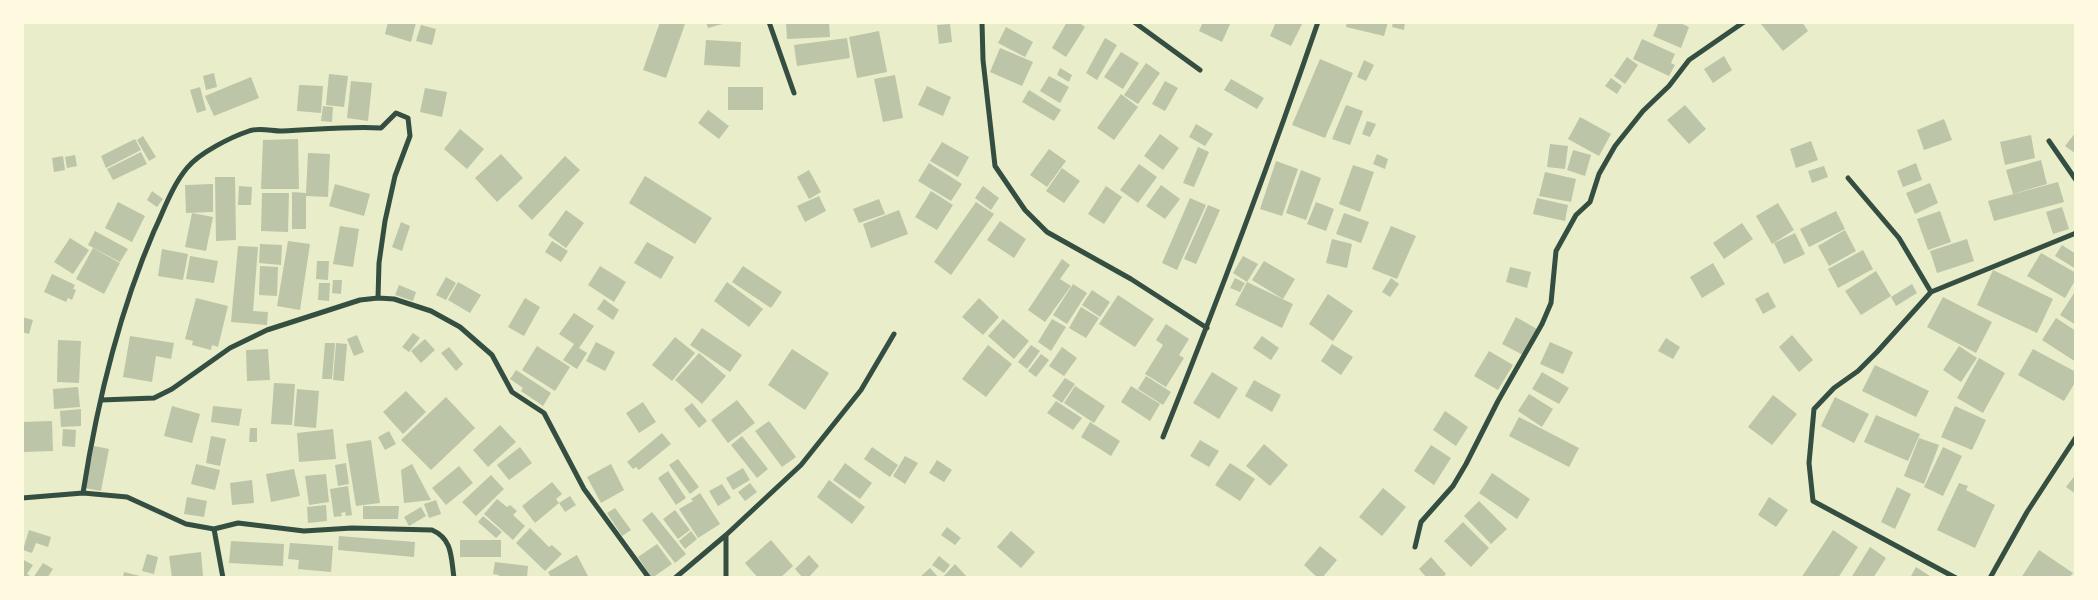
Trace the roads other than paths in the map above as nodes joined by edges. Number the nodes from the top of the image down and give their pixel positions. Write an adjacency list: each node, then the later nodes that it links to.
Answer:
1 (769, 22): 7 (street)
2 (982, 22): 14 (street)
3 (1134, 22): 6 (street)
4 (1318, 22): 14 (street)
5 (1744, 22): 23 (street)
6 (1200, 70)
7 (794, 93)
8 (2049, 141): 10 (street)
9 (1848, 178): 12 (street)
10 (2076, 180)
11 (2076, 233): 12 (street)
12 (1931, 292): 29 (street)
13 (378, 298): 16 (street); 16 (street); 26 (street)
14 (1207, 328): 17 (street)
15 (894, 334): 22 (street)
16 (101, 400): 19 (street)
17 (1163, 437)
18 (2076, 437): 30 (street)
19 (83, 493): 20 (street); 21 (street)
20 (22, 498)
21 (214, 529): 24 (street); 25 (street)
22 (726, 536): 27 (street); 28 (street)
23 (1415, 547)
24 (223, 578)
25 (454, 578)
26 (649, 578)
27 (675, 578)
28 (726, 578)
29 (1956, 578)
30 (1990, 578)

